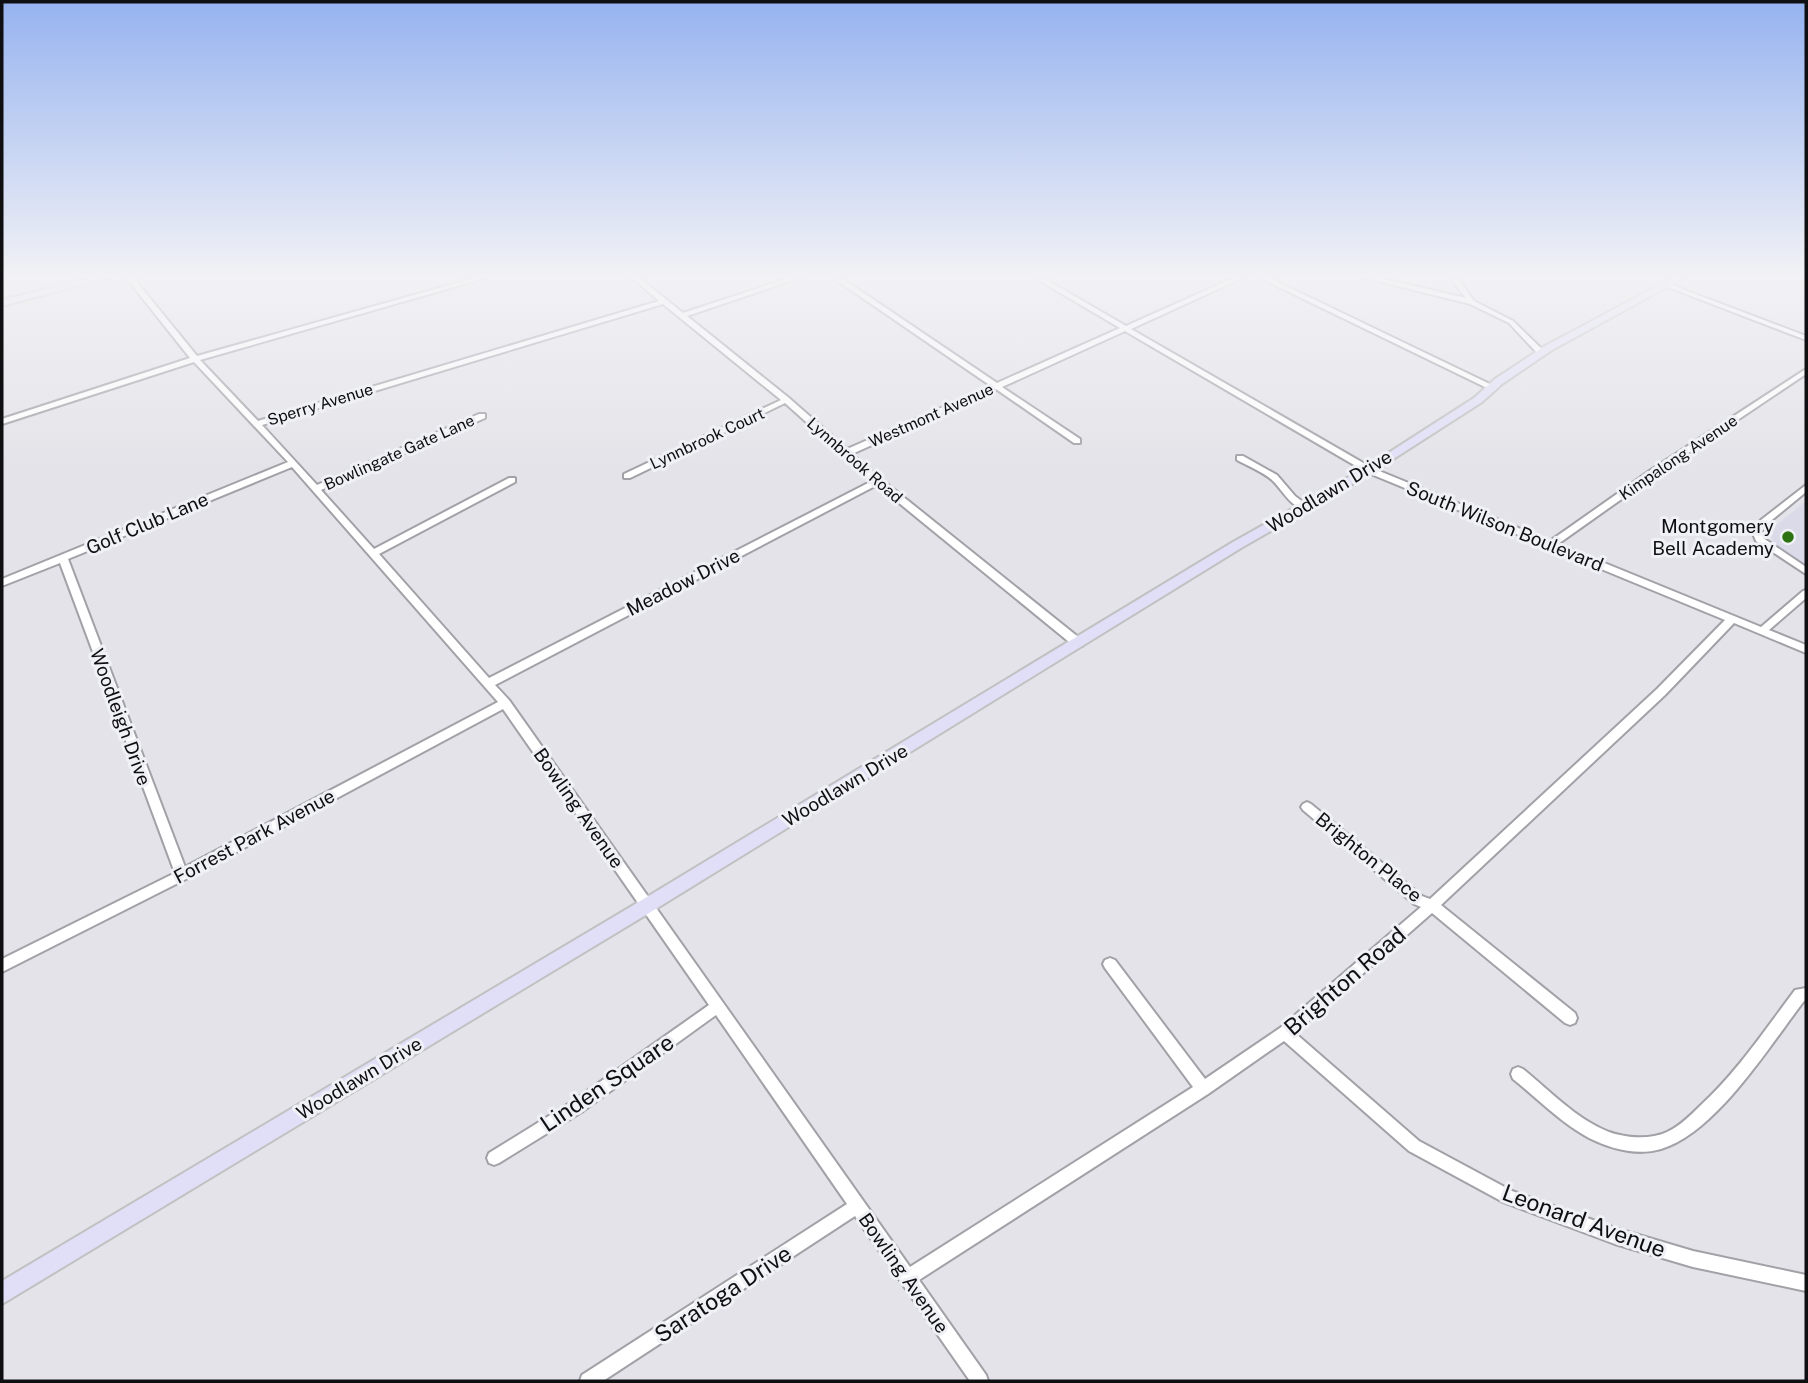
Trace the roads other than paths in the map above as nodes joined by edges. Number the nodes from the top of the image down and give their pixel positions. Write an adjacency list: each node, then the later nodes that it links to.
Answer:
1 (179, 340): 12 (street, Bowling Avenue)
2 (264, 340): 12 (street)
3 (537, 340): 19 (street, Sperry Avenue)
4 (713, 340): 16 (street, Lynnbrook Road)
5 (927, 340): 15 (street)
6 (1102, 340): 15 (street, Westmont Avenue)
7 (1143, 340): 24 (street, South Wilson Boulevard)
8 (1392, 340): 14 (street)
9 (1529, 340): 11 (street)
10 (1567, 340): 11 (main road, Woodlawn Drive)
11 (1542, 353): 14 (main road, Woodlawn Drive)
12 (195, 359): 18 (street); 19 (street, Bowling Avenue)
13 (1806, 371): 31 (street, Kimpalong Avenue)
14 (1490, 386): 24 (main road, Woodlawn Drive)
15 (997, 387): 20 (street); 21 (street, Westmont Avenue)
16 (786, 400): 21 (street, Lynnbrook Road); 25 (street, Lynnbrook Court)
17 (482, 416): 29 (street, Bowlingate Gate Lane)
18 (2, 422)
19 (256, 424): 23 (street, Bowling Avenue)
20 (1077, 441)
21 (846, 453): 27 (street, Lynnbrook Road)
22 (1240, 458): 30 (street)
23 (293, 463): 29 (street, Bowling Avenue); 33 (street, Golf Club Lane)
24 (1369, 470): 30 (main road, Woodlawn Drive); 31 (street, South Wilson Boulevard)
25 (628, 476)
26 (512, 480): 32 (street)
27 (878, 481): 39 (street, Lynnbrook Road); 41 (street, Meadow Drive)
28 (1806, 488): 34 (street)
29 (315, 489): 32 (street, Bowling Avenue)
30 (1304, 507): 39 (main road, Woodlawn Drive)
31 (1551, 544): 37 (street, South Wilson Boulevard)
32 (373, 553): 41 (street, Bowling Avenue)
33 (63, 558): 35 (street, Golf Club Lane); 44 (street, Woodleigh Drive)
34 (1806, 571)
35 (2, 583)
36 (1806, 593): 38 (street)
37 (1732, 619): 38 (street, South Wilson Boulevard); 46 (street, Brighton Road)
38 (1762, 631): 40 (street, South Wilson Boulevard)
39 (1079, 643): 45 (main road, Woodlawn Drive)
40 (1806, 649)
41 (489, 683): 42 (street, Bowling Avenue)
42 (505, 703): 44 (street, Forrest Park Avenue); 45 (street, Bowling Avenue)
43 (1307, 807): 46 (street, Brighton Place)
44 (182, 875): 48 (street, Forrest Park Avenue)
45 (648, 905): 50 (street, Bowling Avenue); 59 (main road, Woodlawn Drive)
46 (1432, 905): 51 (street, Brighton Place); 52 (street, Brighton Road)
47 (1110, 964): 54 (street)
48 (2, 966)
49 (1806, 994): 53 (street)
50 (718, 1006): 55 (street, Linden Square); 56 (street, Bowling Avenue)
51 (1570, 1018)
52 (1285, 1033): 54 (street, Brighton Road); 58 (street, Leonard Avenue)
53 (1518, 1074)
54 (1203, 1089): 57 (street, Brighton Road)
55 (494, 1158)
56 (858, 1206): 57 (street, Bowling Avenue); 60 (street, Saratoga Drive)
57 (907, 1278): 61 (street, Bowling Avenue)
58 (1806, 1283)
59 (2, 1293)
60 (588, 1381)
61 (980, 1381)

